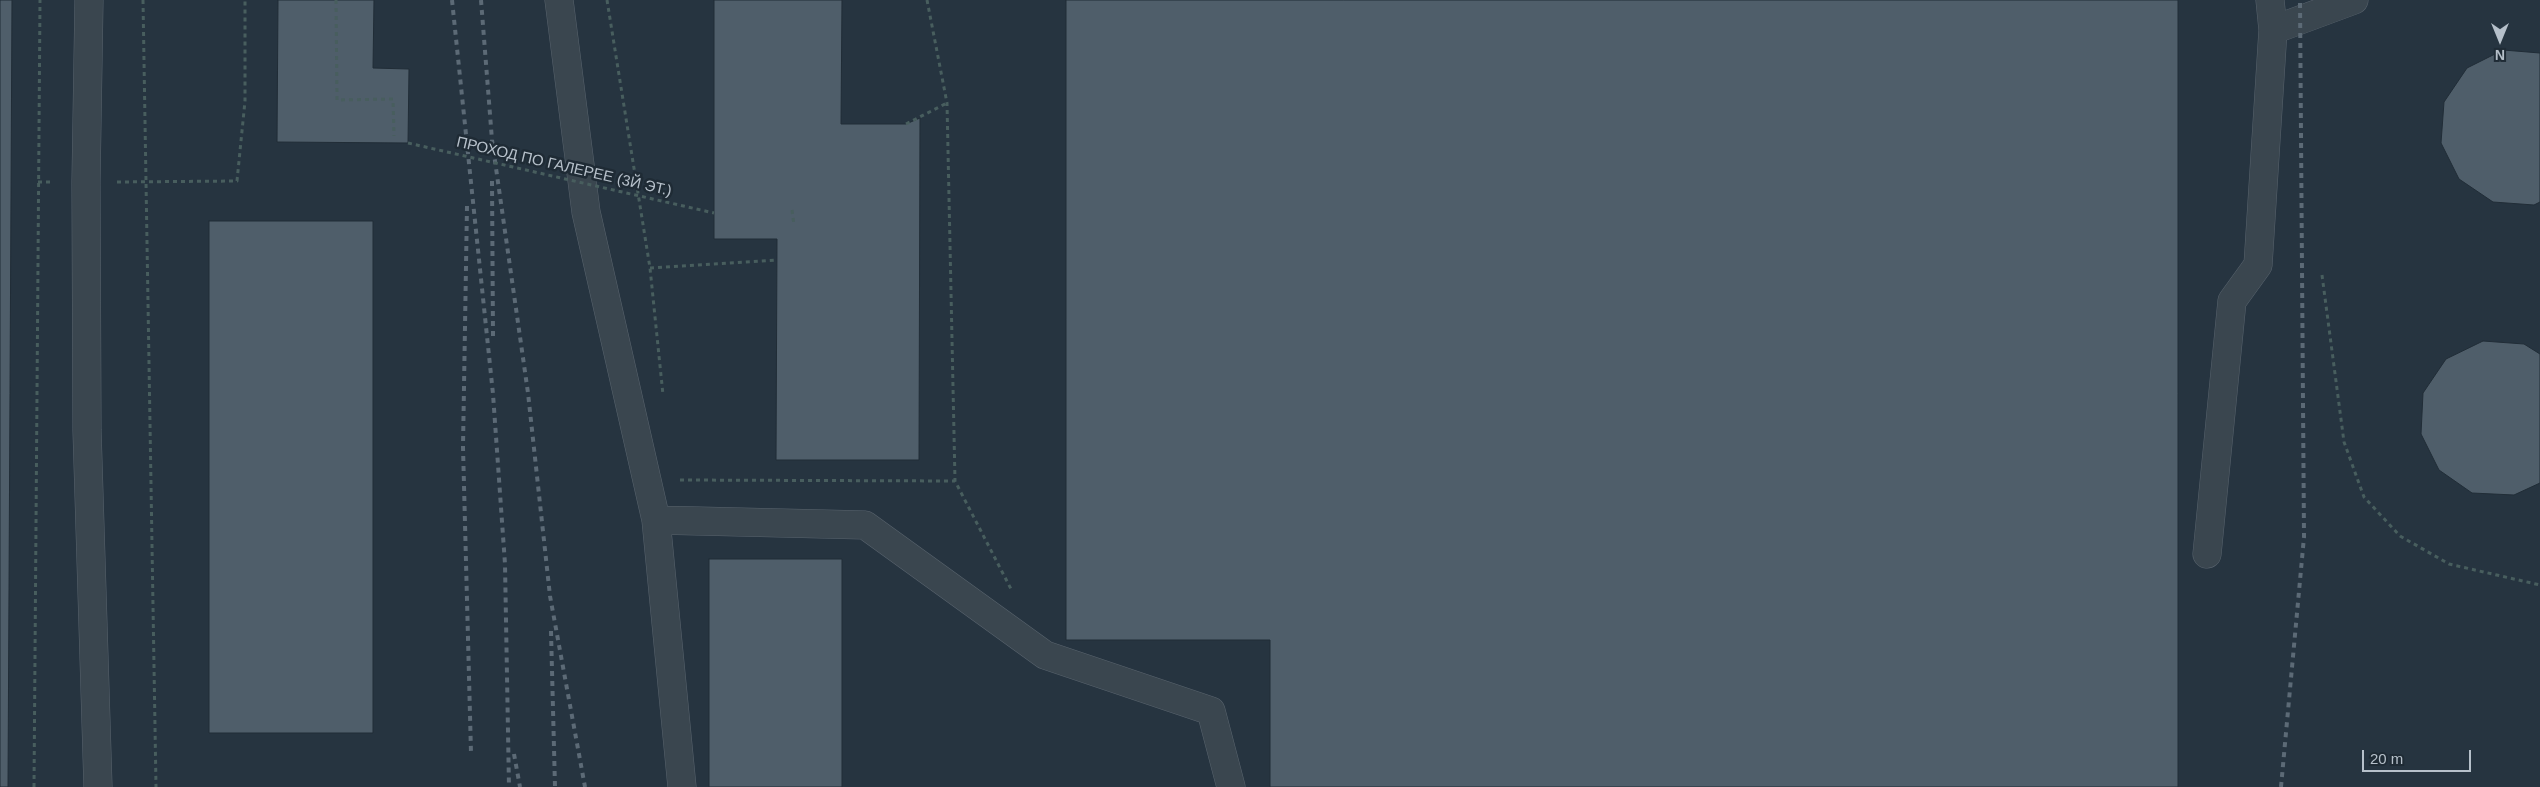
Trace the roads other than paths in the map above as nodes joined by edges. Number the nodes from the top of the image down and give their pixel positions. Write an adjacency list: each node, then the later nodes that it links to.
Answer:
1 (89, 0): 8 (lane)
2 (560, 0): 6 (lane)
3 (2270, 0): 5 (lane)
4 (2354, 0): 5 (lane)
5 (2273, 30): 7 (lane)
6 (656, 520): 9 (lane); 10 (lane)
7 (2207, 554)
8 (98, 787)
9 (682, 787)
10 (1231, 787)

